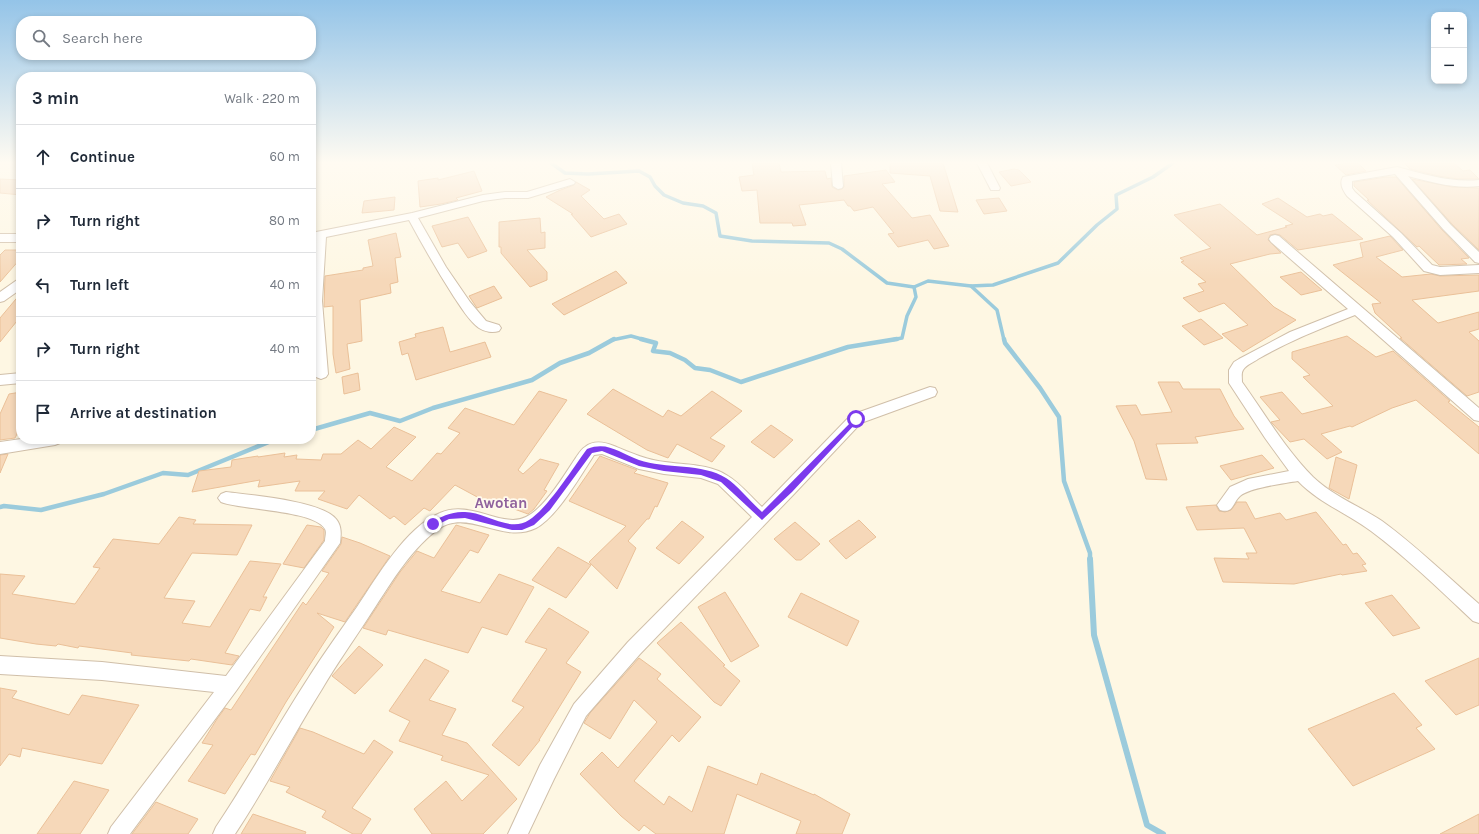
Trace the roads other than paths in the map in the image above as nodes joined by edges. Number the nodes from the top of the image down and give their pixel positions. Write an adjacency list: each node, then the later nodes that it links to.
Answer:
1 (470, 202): 4 (street)
2 (1360, 202): 10 (street)
3 (1425, 202): 9 (street)
4 (412, 216): 5 (street); 15 (street)
5 (316, 236)
6 (0, 238): 7 (street)
7 (16, 238)
8 (1275, 239): 14 (street)
9 (1479, 259)
10 (1479, 270)
11 (16, 287): 12 (street)
12 (0, 298)
13 (316, 300): 16 (street)
14 (1357, 310): 20 (street); 23 (street)
15 (495, 328)
16 (320, 374)
17 (16, 378): 18 (street)
18 (0, 380)
19 (930, 392): 26 (street)
20 (1479, 416)
21 (24, 444): 22 (street)
22 (0, 448)
23 (1302, 474): 25 (street); 27 (street)
24 (226, 498): 29 (street)
25 (1225, 504)
26 (762, 516): 31 (street); 32 (street)
27 (1479, 615)
28 (0, 665): 29 (street)
29 (230, 685): 30 (street)
30 (118, 834)
31 (224, 834)
32 (518, 834)

